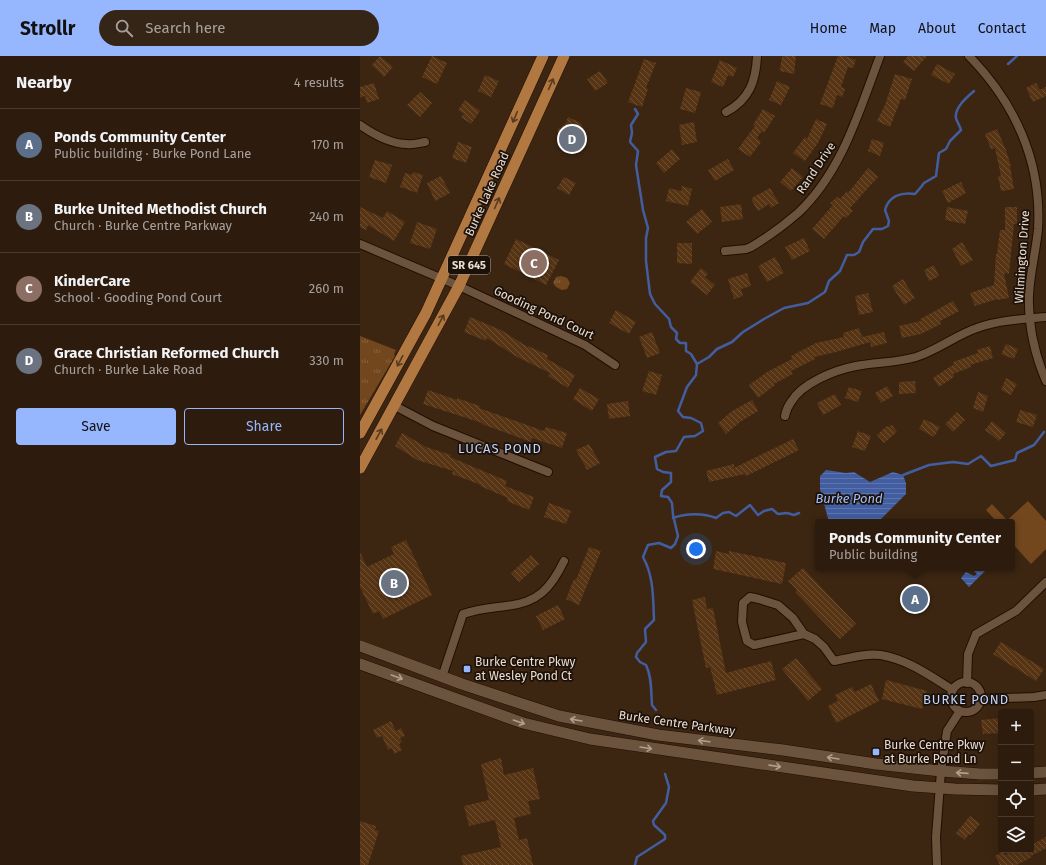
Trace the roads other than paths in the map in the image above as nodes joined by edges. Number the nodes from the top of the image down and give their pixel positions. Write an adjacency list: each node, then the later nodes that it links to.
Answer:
1 (543, 56): 11 (main road, Burke Lake Road / SR 645, one-way to 11)
2 (564, 56): 12 (main road, Burke Lake Road / SR 645, one-way to 2)
3 (757, 56): 6 (street)
4 (880, 56): 10 (street, Rand Drive)
5 (969, 56): 14 (street, Wilmington Drive)
6 (726, 112)
7 (360, 125): 8 (street)
8 (426, 142)
9 (360, 244): 11 (street, Gooding Pond Court)
10 (725, 250)
11 (442, 279): 12 (street, Gooding Pond Court); 19 (main road, Burke Lake Road / SR 645, one-way to 19)
12 (459, 286): 15 (street, Gooding Pond Court); 17 (main road, Burke Lake Road / SR 645, one-way to 12)
13 (1046, 317): 14 (street)
14 (1030, 318): 16 (street, Wilmington Drive); 18 (street)
15 (615, 365)
16 (1046, 382)
17 (395, 406): 20 (main road, Burke Lake Road / SR 645, one-way to 17); 21 (street)
18 (785, 416)
19 (360, 433)
20 (360, 468)
21 (548, 472)
22 (564, 561): 27 (street)
23 (1046, 582): 28 (street)
24 (804, 634): 24 (street); 29 (street)
25 (360, 646): 27 (main road, Burke Centre Parkway)
26 (360, 664): 37 (main road, one-way to 37)
27 (442, 677): 33 (main road, Burke Centre Parkway, one-way to 27)
28 (967, 683): 29 (street); 31 (street)
29 (953, 690): 32 (street)
30 (1046, 695): 31 (street)
31 (981, 699): 32 (street)
32 (960, 711): 33 (street)
33 (941, 771): 36 (main road, Burke Centre Parkway, one-way to 33); 37 (street)
34 (1046, 772): 35 (main road)
35 (1034, 773)
36 (998, 774)
37 (939, 788): 39 (main road); 41 (street)
38 (1046, 789): 40 (main road)
39 (998, 790)
40 (1034, 790)
41 (937, 865)

